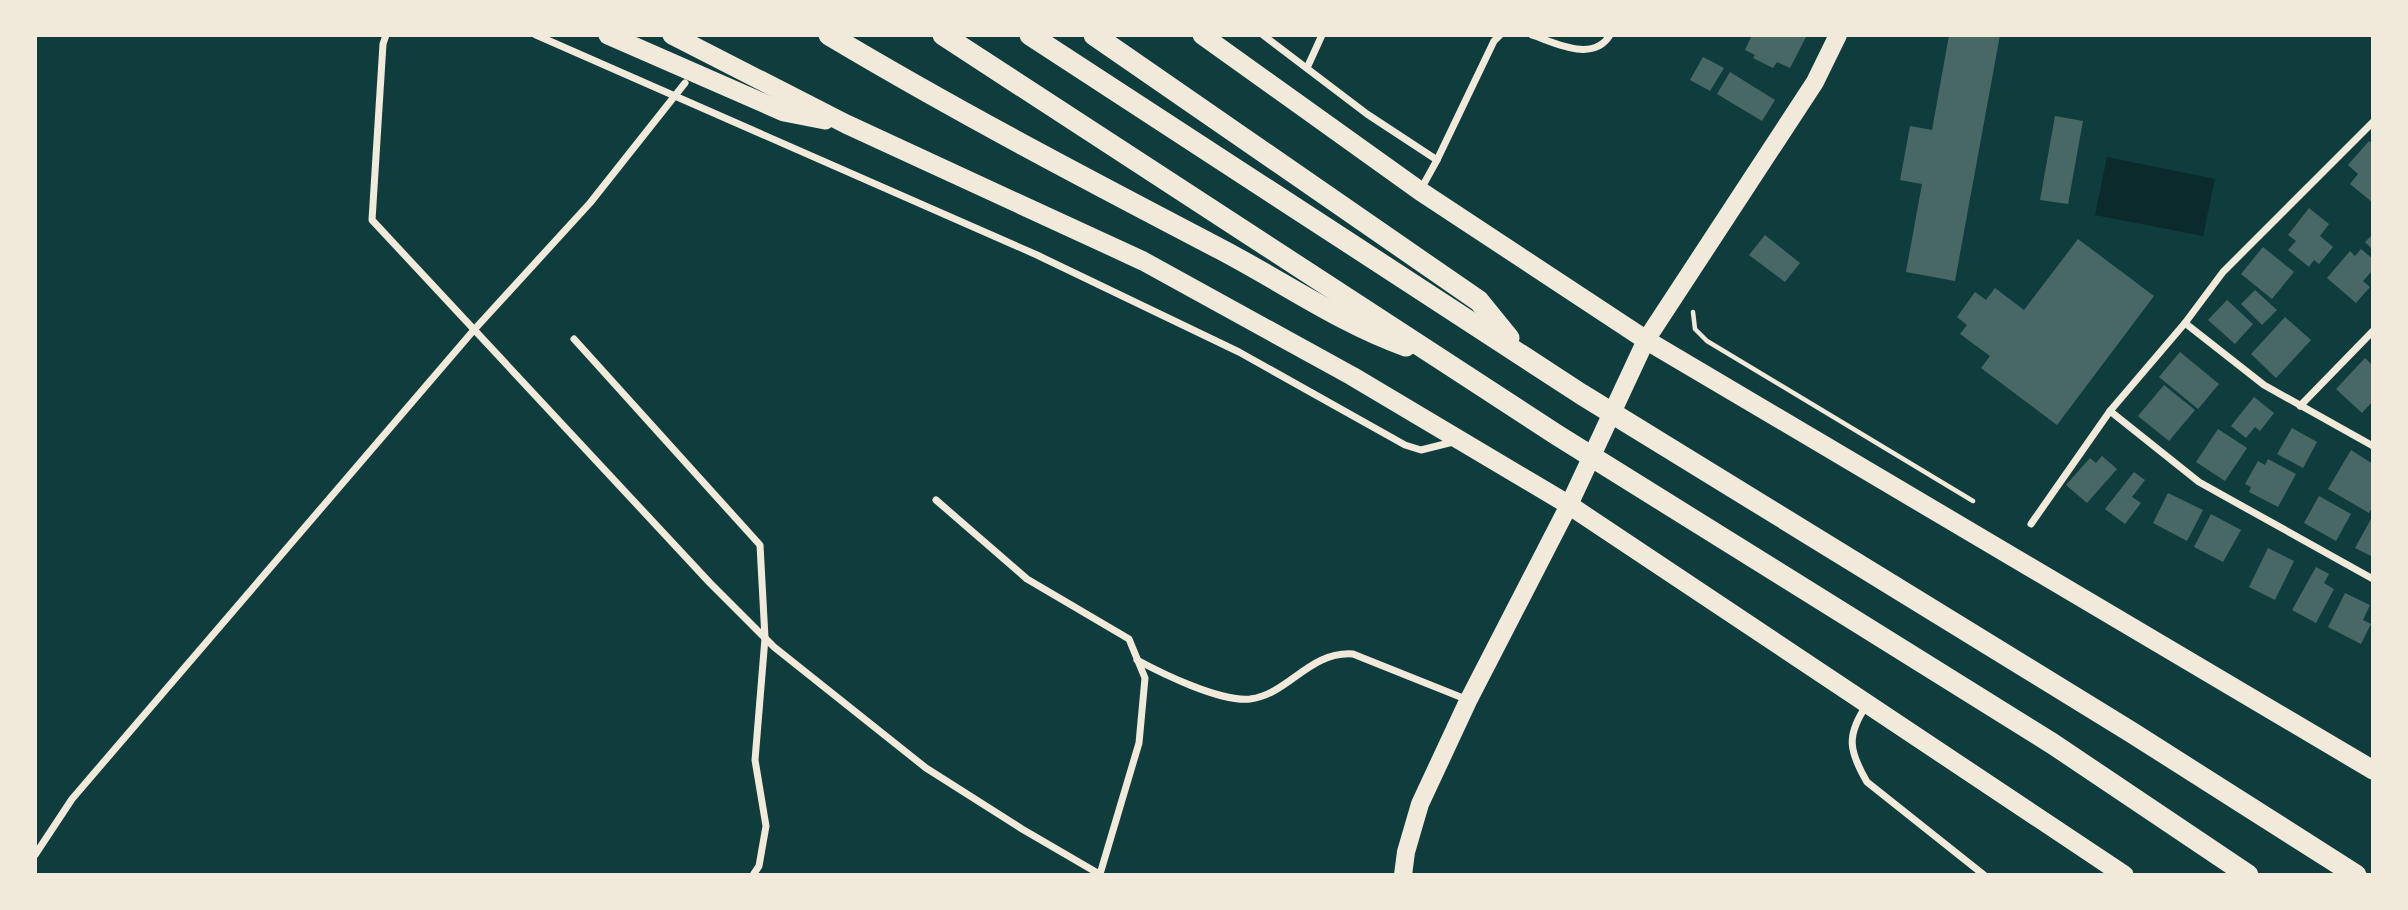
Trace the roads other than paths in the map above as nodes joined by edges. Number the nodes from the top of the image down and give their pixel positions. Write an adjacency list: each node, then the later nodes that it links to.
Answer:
1 (386, 35): 24 (street)
2 (536, 35): 18 (street)
3 (608, 35): 20 (highway)
4 (672, 35): 20 (highway)
5 (830, 35): 29 (highway)
6 (943, 35): 29 (highway)
7 (1030, 35): 28 (highway)
8 (1094, 35): 28 (highway)
9 (1202, 35): 22 (highway)
10 (1263, 35): 16 (street)
11 (1322, 35): 16 (street)
12 (1500, 35): 21 (street)
13 (1532, 35): 14 (street)
14 (1610, 35)
15 (1838, 35): 27 (main road)
16 (1307, 68): 21 (street)
17 (685, 83): 18 (street)
18 (676, 98): 24 (street); 32 (street)
19 (2373, 122): 23 (street)
20 (846, 124): 32 (highway)
21 (1437, 160): 22 (street)
22 (1420, 191): 27 (highway)
23 (2185, 323): 30 (street); 31 (street)
24 (473, 331): 38 (street); 43 (street)
25 (2373, 331): 30 (street)
26 (575, 339): 38 (street)
27 (1646, 340): 35 (main road); 42 (highway)
28 (1521, 354): 50 (highway)
29 (1438, 357): 49 (highway)
30 (2300, 406): 33 (street)
31 (2110, 411): 36 (street); 37 (street)
32 (1457, 441): 35 (highway)
33 (2373, 446)
34 (936, 499): 39 (street)
35 (1569, 505): 40 (main road); 41 (highway)
36 (2031, 524)
37 (2373, 579)
38 (765, 638): 44 (street); 45 (street)
39 (1138, 660): 40 (street); 45 (street)
40 (1468, 701): 46 (main road)
41 (1867, 705): 47 (street); 48 (highway)
42 (2373, 770)
43 (35, 855)
44 (753, 875)
45 (1100, 875)
46 (1403, 875)
47 (1984, 875)
48 (2124, 875)
49 (2248, 875)
50 (2356, 875)

